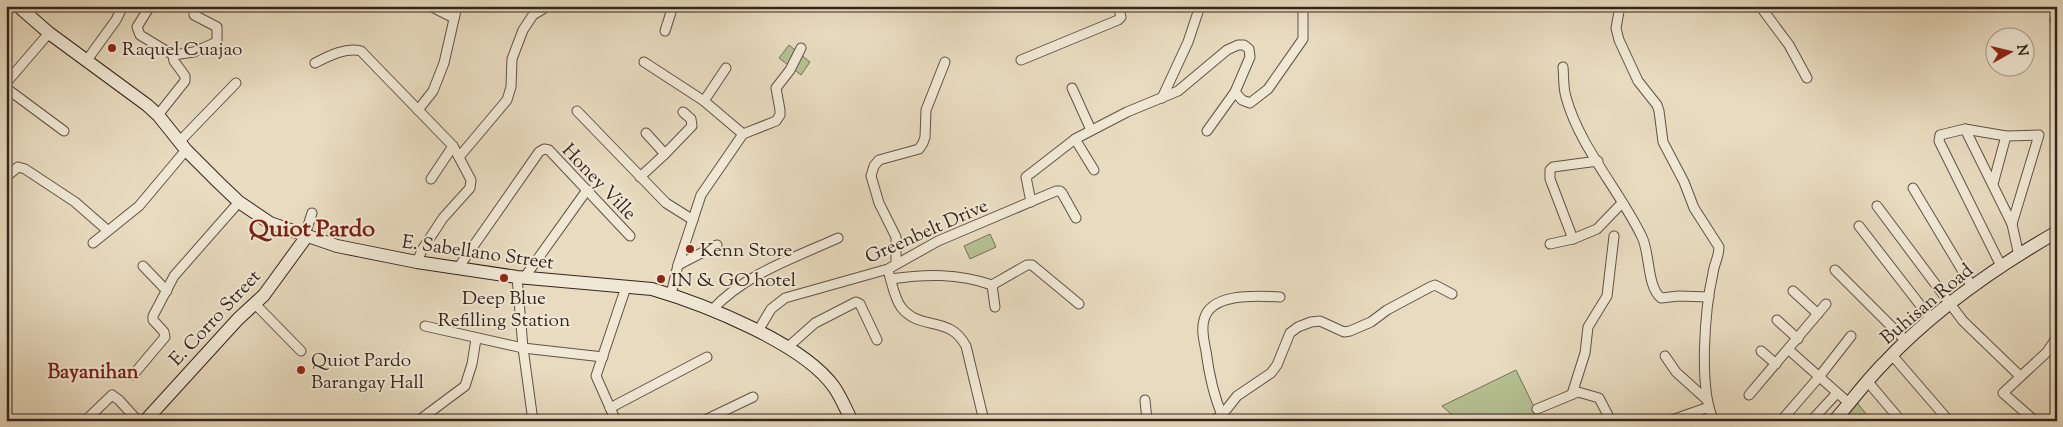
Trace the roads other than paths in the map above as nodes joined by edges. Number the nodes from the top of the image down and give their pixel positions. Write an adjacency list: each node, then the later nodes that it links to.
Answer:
1 (18, 6): 18 (street, E. Sabellano Street)
2 (123, 6): 21 (street)
3 (150, 6): 20 (street)
4 (194, 6): 20 (street)
5 (430, 6): 15 (street)
6 (457, 6): 15 (street)
7 (548, 6): 51 (street)
8 (672, 6): 17 (street)
9 (1118, 6): 22 (street)
10 (1200, 6): 34 (street)
11 (1303, 6): 33 (street)
12 (1620, 6): 97 (street)
13 (1760, 6): 28 (street)
14 (2057, 17): 16 (street)
15 (454, 18): 36 (street)
16 (2057, 23)
17 (665, 32)
18 (49, 33): 21 (street, E. Sabellano Street); 29 (street)
19 (800, 48): 45 (street)
20 (174, 55): 39 (street)
21 (87, 60): 39 (street, E. Sabellano Street)
22 (1021, 60)
23 (644, 62): 35 (street)
24 (945, 62): 84 (street)
25 (315, 63): 36 (street)
26 (1563, 67): 52 (street)
27 (726, 68): 35 (street)
28 (1807, 78)
29 (6, 83)
30 (236, 83): 48 (street)
31 (6, 88): 42 (street)
32 (1072, 88): 41 (street)
33 (1235, 92): 34 (street); 43 (street)
34 (1162, 98): 41 (street)
35 (704, 102): 45 (street)
36 (418, 110): 49 (street)
37 (577, 111): 55 (street)
38 (684, 112): 50 (street)
39 (158, 115): 48 (street, E. Sabellano Street)
40 (1965, 128): 46 (street); 57 (street); 83 (street)
41 (1091, 130): 47 (street)
42 (64, 131)
43 (1207, 131)
44 (646, 133): 50 (street)
45 (743, 134): 66 (street)
46 (2006, 136): 57 (street); 67 (street)
47 (1075, 139): 53 (street); 61 (street)
48 (183, 146): 60 (street, E. Sabellano Street); 69 (street)
49 (452, 146): 51 (street); 56 (street)
50 (666, 154): 55 (street)
51 (459, 157): 80 (street)
52 (1598, 161): 62 (street); 75 (street)
53 (1094, 170)
54 (6, 177): 69 (street)
55 (640, 177): 66 (street)
56 (431, 180)
57 (1994, 184): 67 (street)
58 (1913, 188): 90 (street)
59 (587, 190): 72 (street, Honey Ville); 85 (street, Honey Ville); 87 (street)
60 (239, 202): 71 (street, E. Sabellano Street); 92 (street)
61 (1031, 202): 65 (street, Greenbelt Drive); 84 (street, Greenbelt Drive)
62 (1622, 203): 75 (street); 97 (street)
63 (1877, 206): 98 (street)
64 (312, 213): 71 (street)
65 (1076, 218)
66 (692, 220): 81 (street)
67 (2012, 224): 79 (street)
68 (1859, 226): 105 (street)
69 (107, 230): 76 (street)
70 (2057, 232): 79 (street, Buhisan Road)
71 (306, 235): 80 (street, E. Sabellano Street); 99 (street, E. Corro Street)
72 (630, 236)
73 (1614, 236): 130 (street)
74 (838, 238): 103 (street)
75 (1573, 239): 77 (street)
76 (93, 242)
77 (1550, 244)
78 (717, 245): 81 (street)
79 (2019, 256): 83 (street, Buhisan Road)
80 (417, 262): 85 (street, E. Sabellano Street)
81 (678, 264): 94 (street)
82 (143, 266): 92 (street)
83 (2001, 266): 90 (street, Buhisan Road)
84 (892, 267): 88 (street); 108 (street, Greenbelt Drive)
85 (458, 268): 87 (street, E. Sabellano Street)
86 (1835, 270): 114 (street)
87 (520, 277): 91 (street, E. Sabellano Street); 116 (street)
88 (891, 279): 89 (street); 147 (street)
89 (992, 285): 100 (street); 102 (street)
90 (1971, 285): 98 (street, Buhisan Road)
91 (626, 287): 94 (street, E. Sabellano Street); 123 (street)
92 (167, 291): 125 (street)
93 (1793, 291): 104 (street)
94 (671, 294): 103 (street, E. Sabellano Street)
95 (1452, 294): 138 (street)
96 (1280, 296): 138 (street)
97 (1709, 297): 134 (street)
98 (1949, 303): 105 (street, Buhisan Road); 126 (street)
99 (254, 304): 118 (street); 141 (street, E. Corro Street)
100 (1079, 304)
101 (1826, 304): 104 (street)
102 (995, 307)
103 (712, 310): 108 (street, E. Sabellano Street)
104 (1818, 314): 112 (street)
105 (1931, 319): 114 (street, Buhisan Road)
106 (1777, 320): 112 (street)
107 (425, 326): 111 (street)
108 (758, 331): 115 (street, E. Sabellano Street)
109 (1851, 336): 127 (street)
110 (2057, 337): 126 (street)
111 (476, 339): 116 (street); 142 (street)
112 (1798, 339): 117 (street)
113 (877, 340): 115 (street)
114 (1906, 342): 120 (street, Buhisan Road)
115 (788, 347): 146 (street, E. Sabellano Street)
116 (522, 348): 123 (street); 143 (street)
117 (1789, 350): 124 (street); 127 (street)
118 (301, 351)
119 (1761, 351): 124 (street)
120 (1892, 355): 128 (street, Buhisan Road); 157 (street)
121 (707, 356): 136 (street)
122 (1665, 356): 134 (street)
123 (603, 357): 136 (street)
124 (1776, 364): 131 (street)
125 (133, 375)
126 (2020, 376): 158 (street)
127 (1819, 377): 129 (street); 153 (street)
128 (1868, 382): 135 (street, Buhisan Road); 156 (street)
129 (1838, 393): 135 (street); 154 (street)
130 (1572, 394): 137 (street); 150 (street)
131 (1748, 395)
132 (753, 397): 145 (street)
133 (1145, 400): 148 (street)
134 (1708, 403): 151 (street); 152 (street)
135 (1850, 404): 155 (street, Buhisan Road)
136 (610, 408): 144 (street)
137 (1536, 409)
138 (1222, 415): 149 (street)
139 (85, 421): 140 (street)
140 (138, 421)
141 (145, 421)
142 (418, 421)
143 (533, 421)
144 (616, 421)
145 (703, 421)
146 (852, 421)
147 (984, 421)
148 (1147, 421)
149 (1212, 421)
150 (1611, 421)
151 (1669, 421)
152 (1714, 421)
153 (1781, 421)
154 (1810, 421)
155 (1834, 421)
156 (1901, 421)
157 (1949, 421)
158 (2035, 421)

